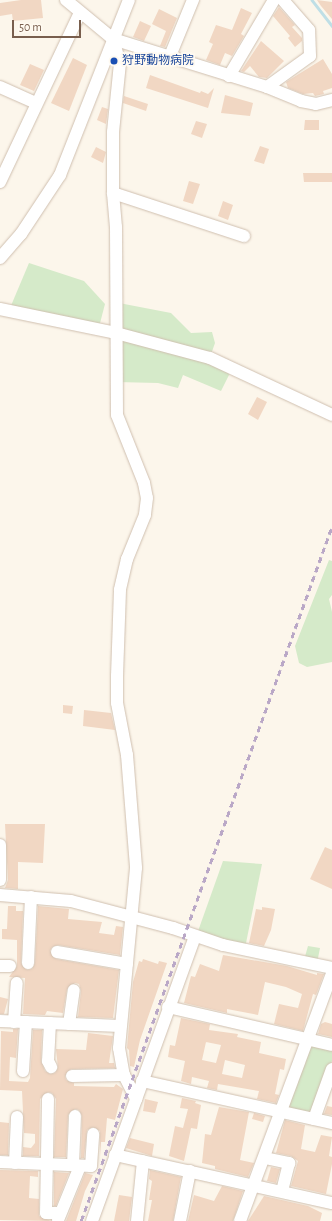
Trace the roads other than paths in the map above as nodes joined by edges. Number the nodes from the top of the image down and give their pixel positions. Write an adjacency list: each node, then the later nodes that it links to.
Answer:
1 (66, 0): 6 (street)
2 (129, 0): 7 (street)
3 (193, 0): 8 (street)
4 (274, 0): 9 (street)
5 (282, 0): 11 (street)
6 (80, 13): 7 (street); 13 (street)
7 (113, 39): 8 (street); 15 (street); 17 (street)
8 (170, 56): 9 (street)
9 (229, 76): 11 (street)
10 (0, 87): 13 (street)
11 (267, 87): 12 (street)
12 (332, 100)
13 (36, 103): 14 (street)
14 (0, 182)
15 (113, 193): 16 (street); 19 (street)
16 (244, 236)
17 (0, 258)
18 (0, 309): 19 (street)
19 (116, 333): 20 (street); 25 (street)
20 (332, 415)
21 (0, 845): 22 (street)
22 (0, 880)
23 (0, 895): 24 (street)
24 (31, 897): 25 (street); 28 (street)
25 (132, 918): 26 (street); 29 (street)
26 (195, 937): 30 (street); 34 (street)
27 (56, 952): 29 (street)
28 (28, 963)
29 (127, 964): 39 (street)
30 (332, 968)
31 (332, 974): 40 (street)
32 (17, 984): 36 (street)
33 (74, 990): 38 (street)
34 (168, 1008): 40 (street); 47 (street)
35 (0, 1021): 36 (street)
36 (20, 1022): 37 (street); 44 (street)
37 (50, 1023): 38 (street); 42 (street)
38 (69, 1024): 39 (street)
39 (120, 1026): 45 (street)
40 (307, 1039): 41 (street); 50 (street)
41 (332, 1045)
42 (51, 1067)
43 (332, 1069): 53 (street)
44 (23, 1071)
45 (124, 1075): 46 (street); 48 (street)
46 (72, 1076)
47 (142, 1081): 48 (street); 50 (street)
48 (136, 1099): 56 (street)
49 (48, 1100): 61 (street)
50 (282, 1111): 53 (street); 57 (street)
51 (75, 1116): 62 (street)
52 (17, 1117): 60 (street)
53 (314, 1120): 54 (street)
54 (332, 1123)
55 (93, 1134): 62 (street)
56 (115, 1155): 58 (street); 68 (street)
57 (265, 1158): 64 (street); 65 (street)
58 (143, 1161): 63 (street); 69 (street)
59 (0, 1162): 60 (street)
60 (15, 1163): 61 (street)
61 (45, 1164): 62 (street); 67 (street)
62 (77, 1166): 67 (street)
63 (190, 1171): 64 (street); 70 (street)
64 (255, 1185): 65 (street); 71 (street)
65 (282, 1191): 66 (street)
66 (332, 1202)
67 (59, 1217)
68 (92, 1221)
69 (137, 1221)
70 (180, 1221)
71 (240, 1221)

